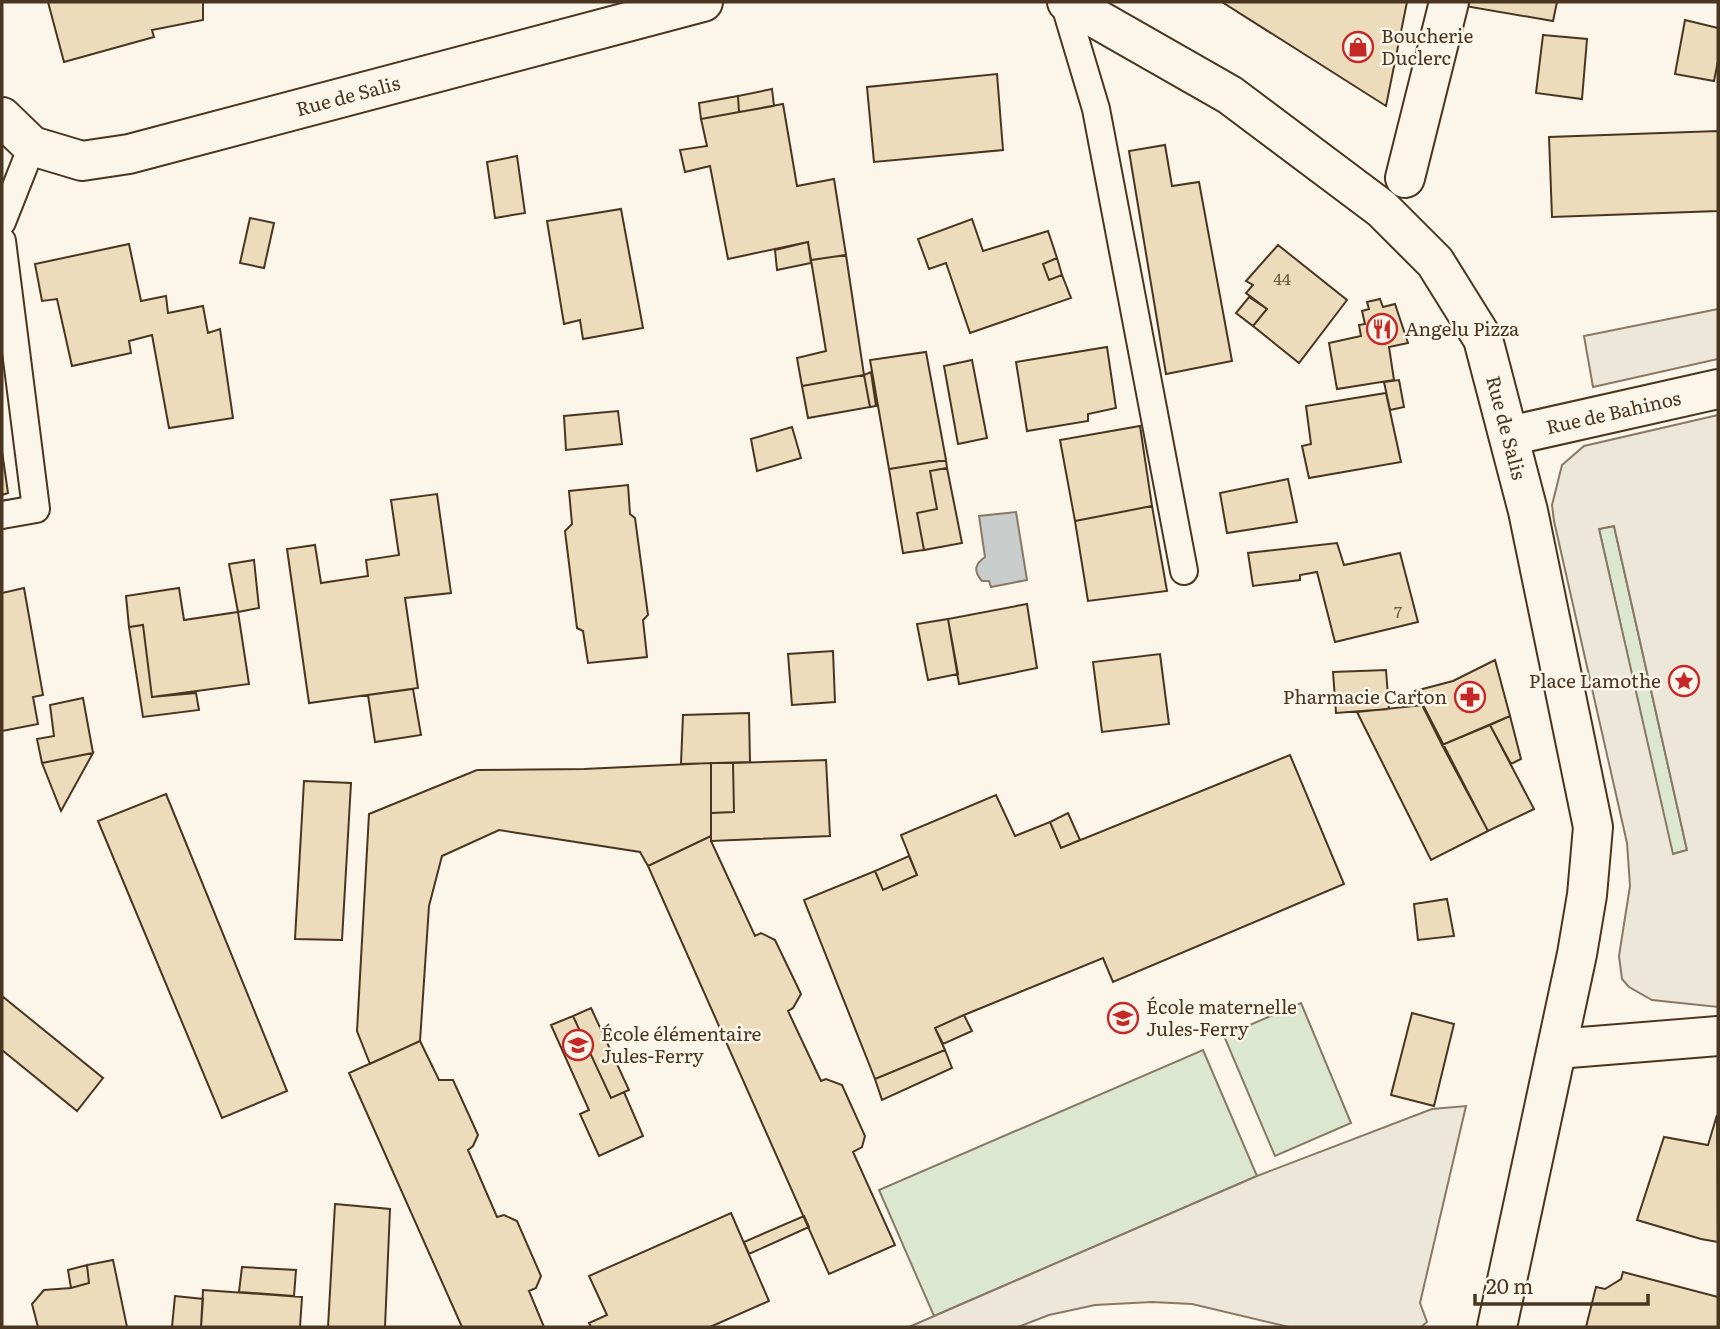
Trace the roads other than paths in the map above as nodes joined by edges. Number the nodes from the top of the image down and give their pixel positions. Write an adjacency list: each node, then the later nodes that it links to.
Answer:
1 (703, 2): 5 (street, Rue de Salis)
2 (1065, 2): 10 (street, Rue de Salis); 12 (lane)
3 (1449, 2): 6 (street)
4 (2, 117): 5 (street, Rue de Salis)
5 (32, 146): 7 (lane)
6 (1405, 178)
7 (2, 222)
8 (2, 242): 11 (lane)
9 (1718, 389): 10 (street, Rue de Bahinos)
10 (1509, 436): 14 (street, Rue de Salis)
11 (2, 515)
12 (1184, 571)
13 (1718, 1036): 14 (street)
14 (1558, 1049): 15 (street, Rue de Salis)
15 (1497, 1327)

